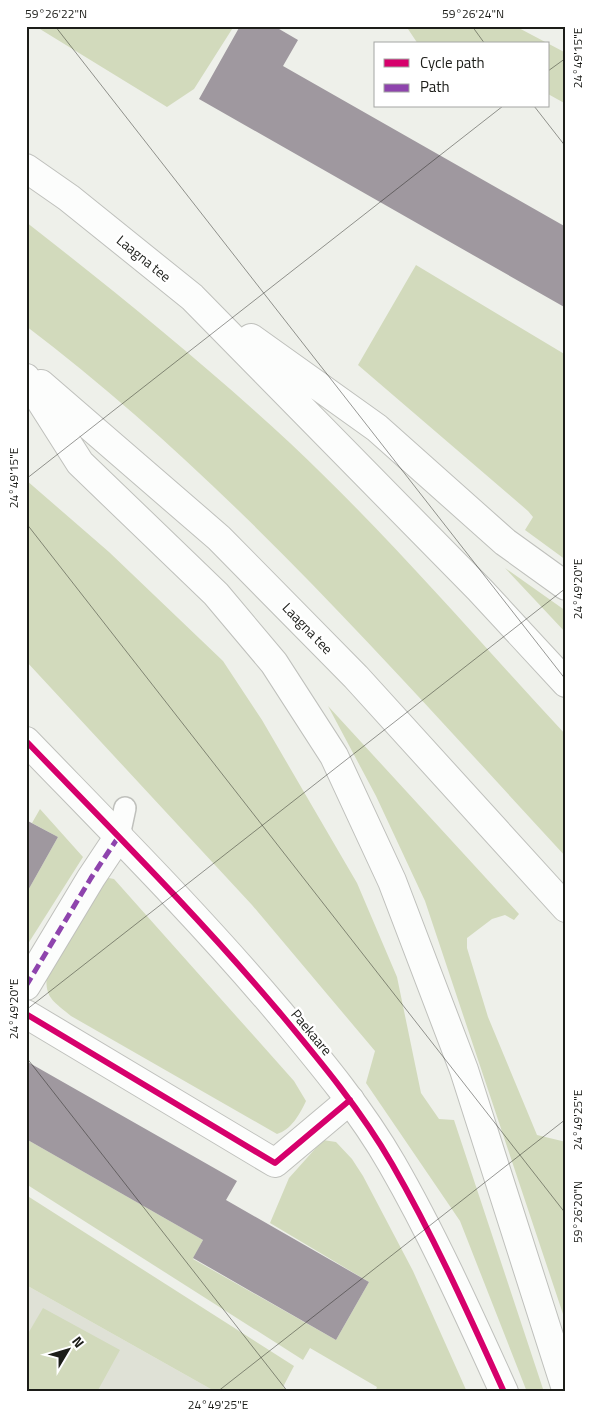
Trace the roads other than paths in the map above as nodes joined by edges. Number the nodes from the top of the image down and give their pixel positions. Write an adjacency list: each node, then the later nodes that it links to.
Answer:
1 (26, 168): 2 (main road, Laagna tee)
2 (192, 297): 5 (main road); 6 (main road, Laagna tee)
3 (26, 372): 10 (main road, Laagna tee)
4 (26, 378): 14 (main road)
5 (566, 586)
6 (566, 683)
7 (26, 741): 9 (main road, Paekaare)
8 (126, 808): 9 (lane)
9 (119, 836): 11 (main road); 13 (main road, Paekaare)
10 (566, 908)
11 (26, 986)
12 (26, 1014): 13 (main road)
13 (350, 1100): 15 (main road, Paekaare)
14 (566, 1389)
15 (504, 1392)

